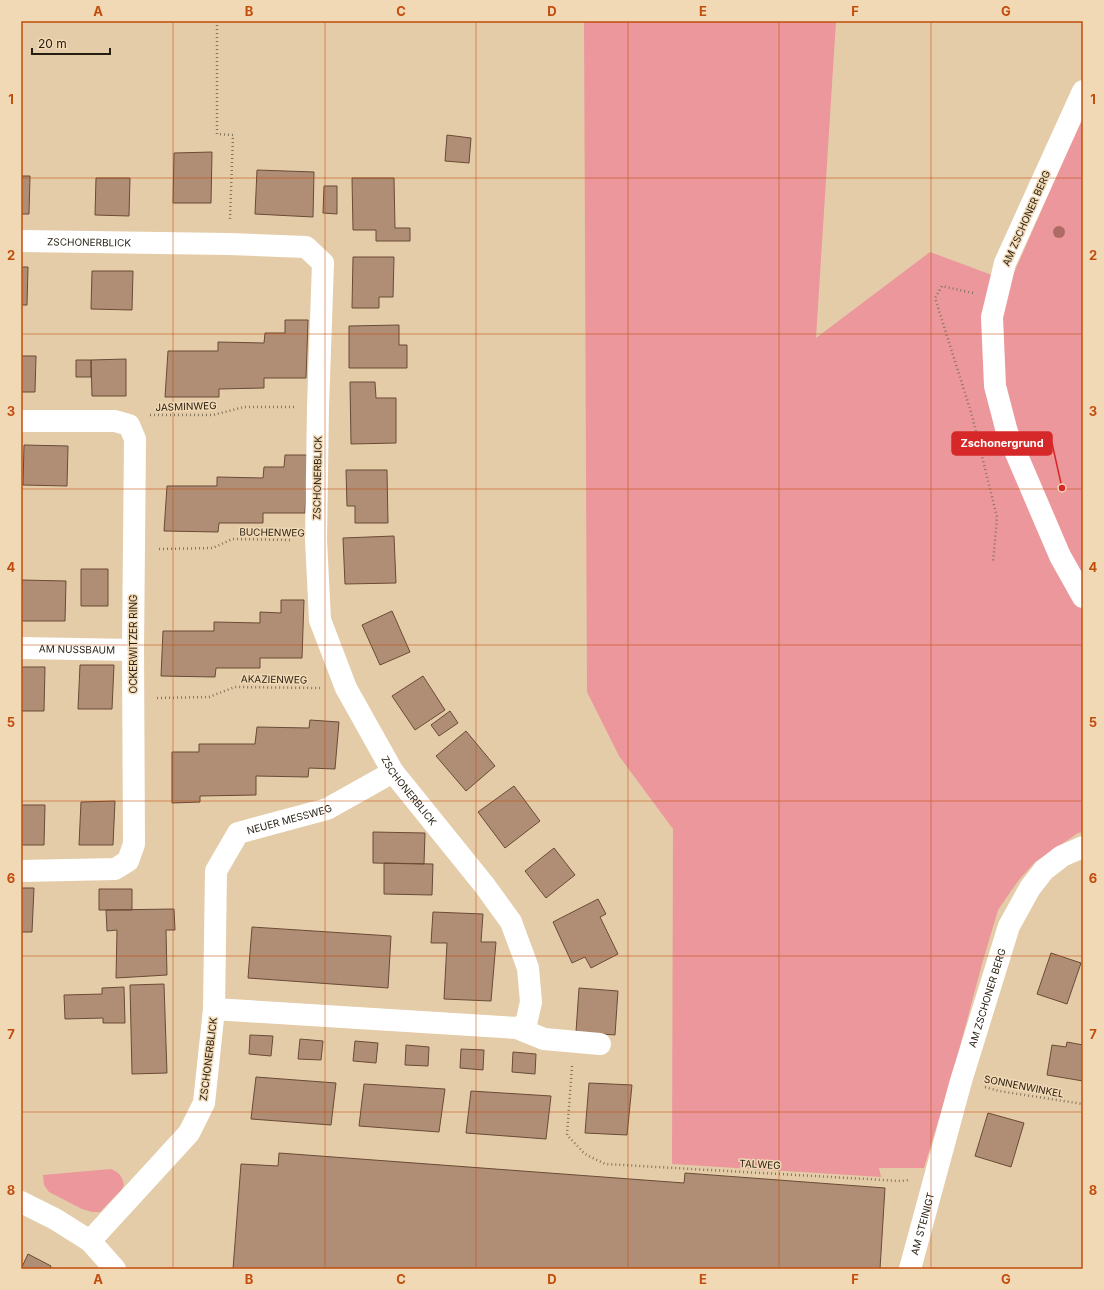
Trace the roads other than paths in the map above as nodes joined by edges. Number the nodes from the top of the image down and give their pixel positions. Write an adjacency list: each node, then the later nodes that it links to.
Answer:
1 (1083, 91): 4 (street, AM ZSCHONER BERG)
2 (21, 241): 7 (street, ZSCHONERBLICK)
3 (21, 421): 6 (street, OCKERWITZER RING)
4 (1083, 597)
5 (21, 648): 6 (street, AM NUSSBAUM)
6 (133, 650): 9 (street, OCKERWITZER RING)
7 (393, 772): 10 (street, NEUER MESSWEG); 11 (street, ZSCHONERBLICK)
8 (1083, 847): 13 (street, AM ZSCHONER BERG)
9 (21, 871)
10 (214, 1009): 11 (street, ZSCHONERBLICK); 15 (street, ZSCHONERBLICK)
11 (517, 1028): 12 (street)
12 (600, 1044)
13 (936, 1178): 17 (street, AM STEINIGT)
14 (21, 1202): 15 (street)
15 (90, 1241): 16 (street)
16 (115, 1269)
17 (910, 1269)

